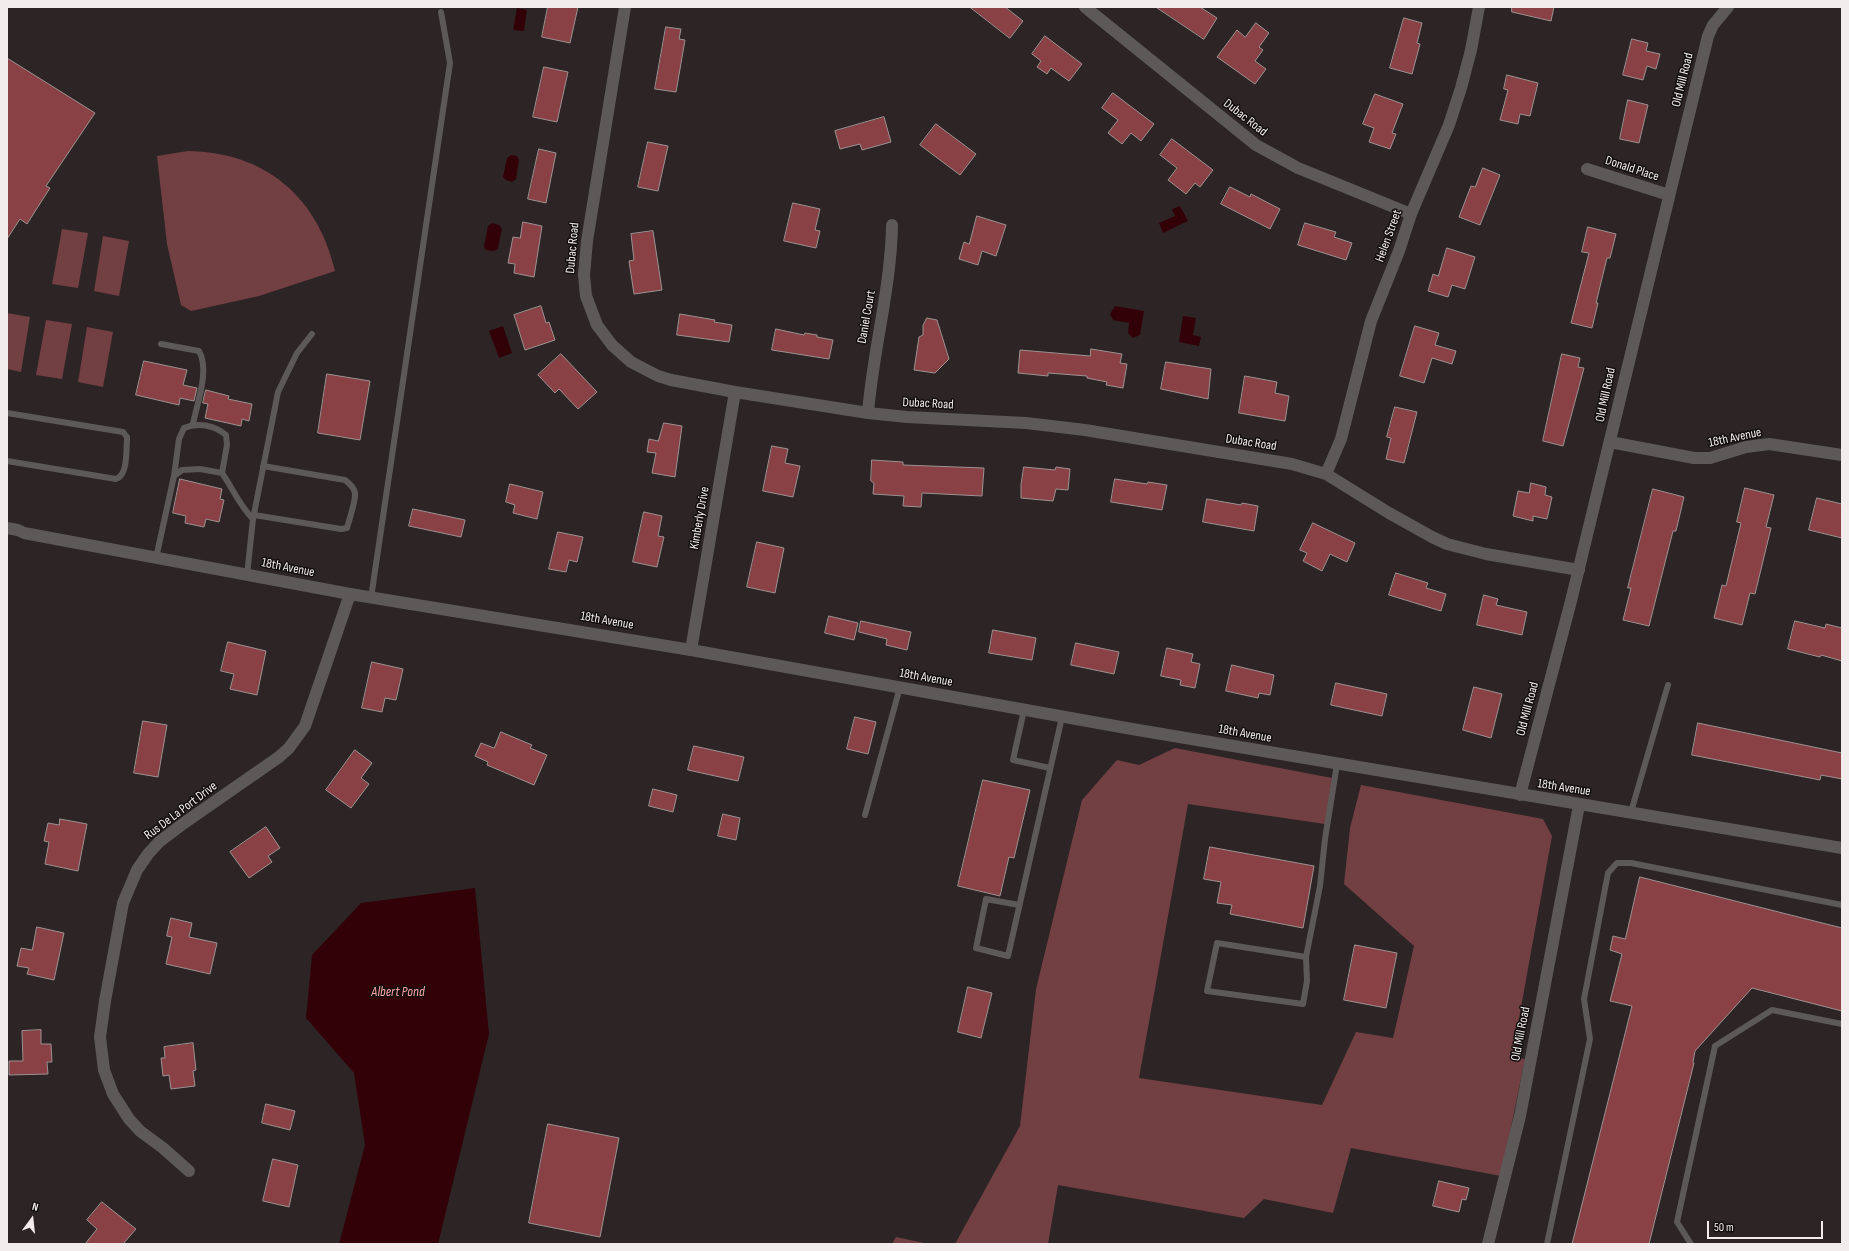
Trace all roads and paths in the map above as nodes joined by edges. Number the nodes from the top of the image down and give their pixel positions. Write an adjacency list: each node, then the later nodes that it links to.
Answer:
1 (625, 7): 12 (street, Dubac Road)
2 (1085, 7): 8 (street, Dubac Road)
3 (1479, 7): 8 (street, Helen Street)
4 (1728, 7): 7 (street, Old Mill Road)
5 (441, 12): 29 (lane)
6 (1587, 169): 7 (street, Donald Place)
7 (1669, 195): 16 (street, Old Mill Road)
8 (1411, 214): 21 (street, Helen Street)
9 (892, 225): 14 (street, Daniel Court)
10 (312, 334): 19 (lane)
11 (161, 344): 15 (lane)
12 (735, 392): 14 (street, Dubac Road); 30 (street, Kimberly Drive)
13 (7, 413): 18 (lane)
14 (868, 413): 21 (street, Dubac Road)
15 (193, 424): 20 (lane); 22 (lane)
16 (1610, 442): 17 (street, 18th Avenue); 26 (street, Old Mill Road)
17 (1842, 455)
18 (7, 461)
19 (264, 466): 23 (lane); 23 (lane)
20 (222, 473): 22 (lane); 23 (lane)
21 (1326, 474): 26 (street, Dubac Road)
22 (174, 476): 25 (lane)
23 (253, 517): 27 (lane)
24 (7, 528): 25 (street, 18th Avenue)
25 (156, 558): 27 (street, 18th Avenue)
26 (1579, 570): 37 (street, Old Mill Road)
27 (247, 575): 28 (street, 18th Avenue)
28 (350, 594): 29 (street, 18th Avenue); 46 (street, Rus De La Port Drive)
29 (371, 598): 30 (street, 18th Avenue)
30 (691, 650): 32 (street, 18th Avenue)
31 (1668, 685): 39 (lane)
32 (900, 687): 33 (street, 18th Avenue); 40 (lane)
33 (1024, 710): 34 (street, 18th Avenue); 36 (lane)
34 (1062, 717): 35 (street, 18th Avenue); 36 (lane)
35 (1337, 764): 37 (street, 18th Avenue); 44 (lane)
36 (1050, 768): 42 (lane)
37 (1520, 795): 38 (street, 18th Avenue)
38 (1579, 805): 39 (street, 18th Avenue); 47 (street, Old Mill Road)
39 (1631, 812): 41 (street, 18th Avenue)
40 (865, 815)
41 (1842, 848)
42 (1019, 905): 42 (lane)
43 (1842, 905): 48 (lane)
44 (1306, 957): 44 (lane)
45 (1842, 1024): 49 (lane)
46 (188, 1171)
47 (1488, 1244)
48 (1547, 1244)
49 (1691, 1244)

